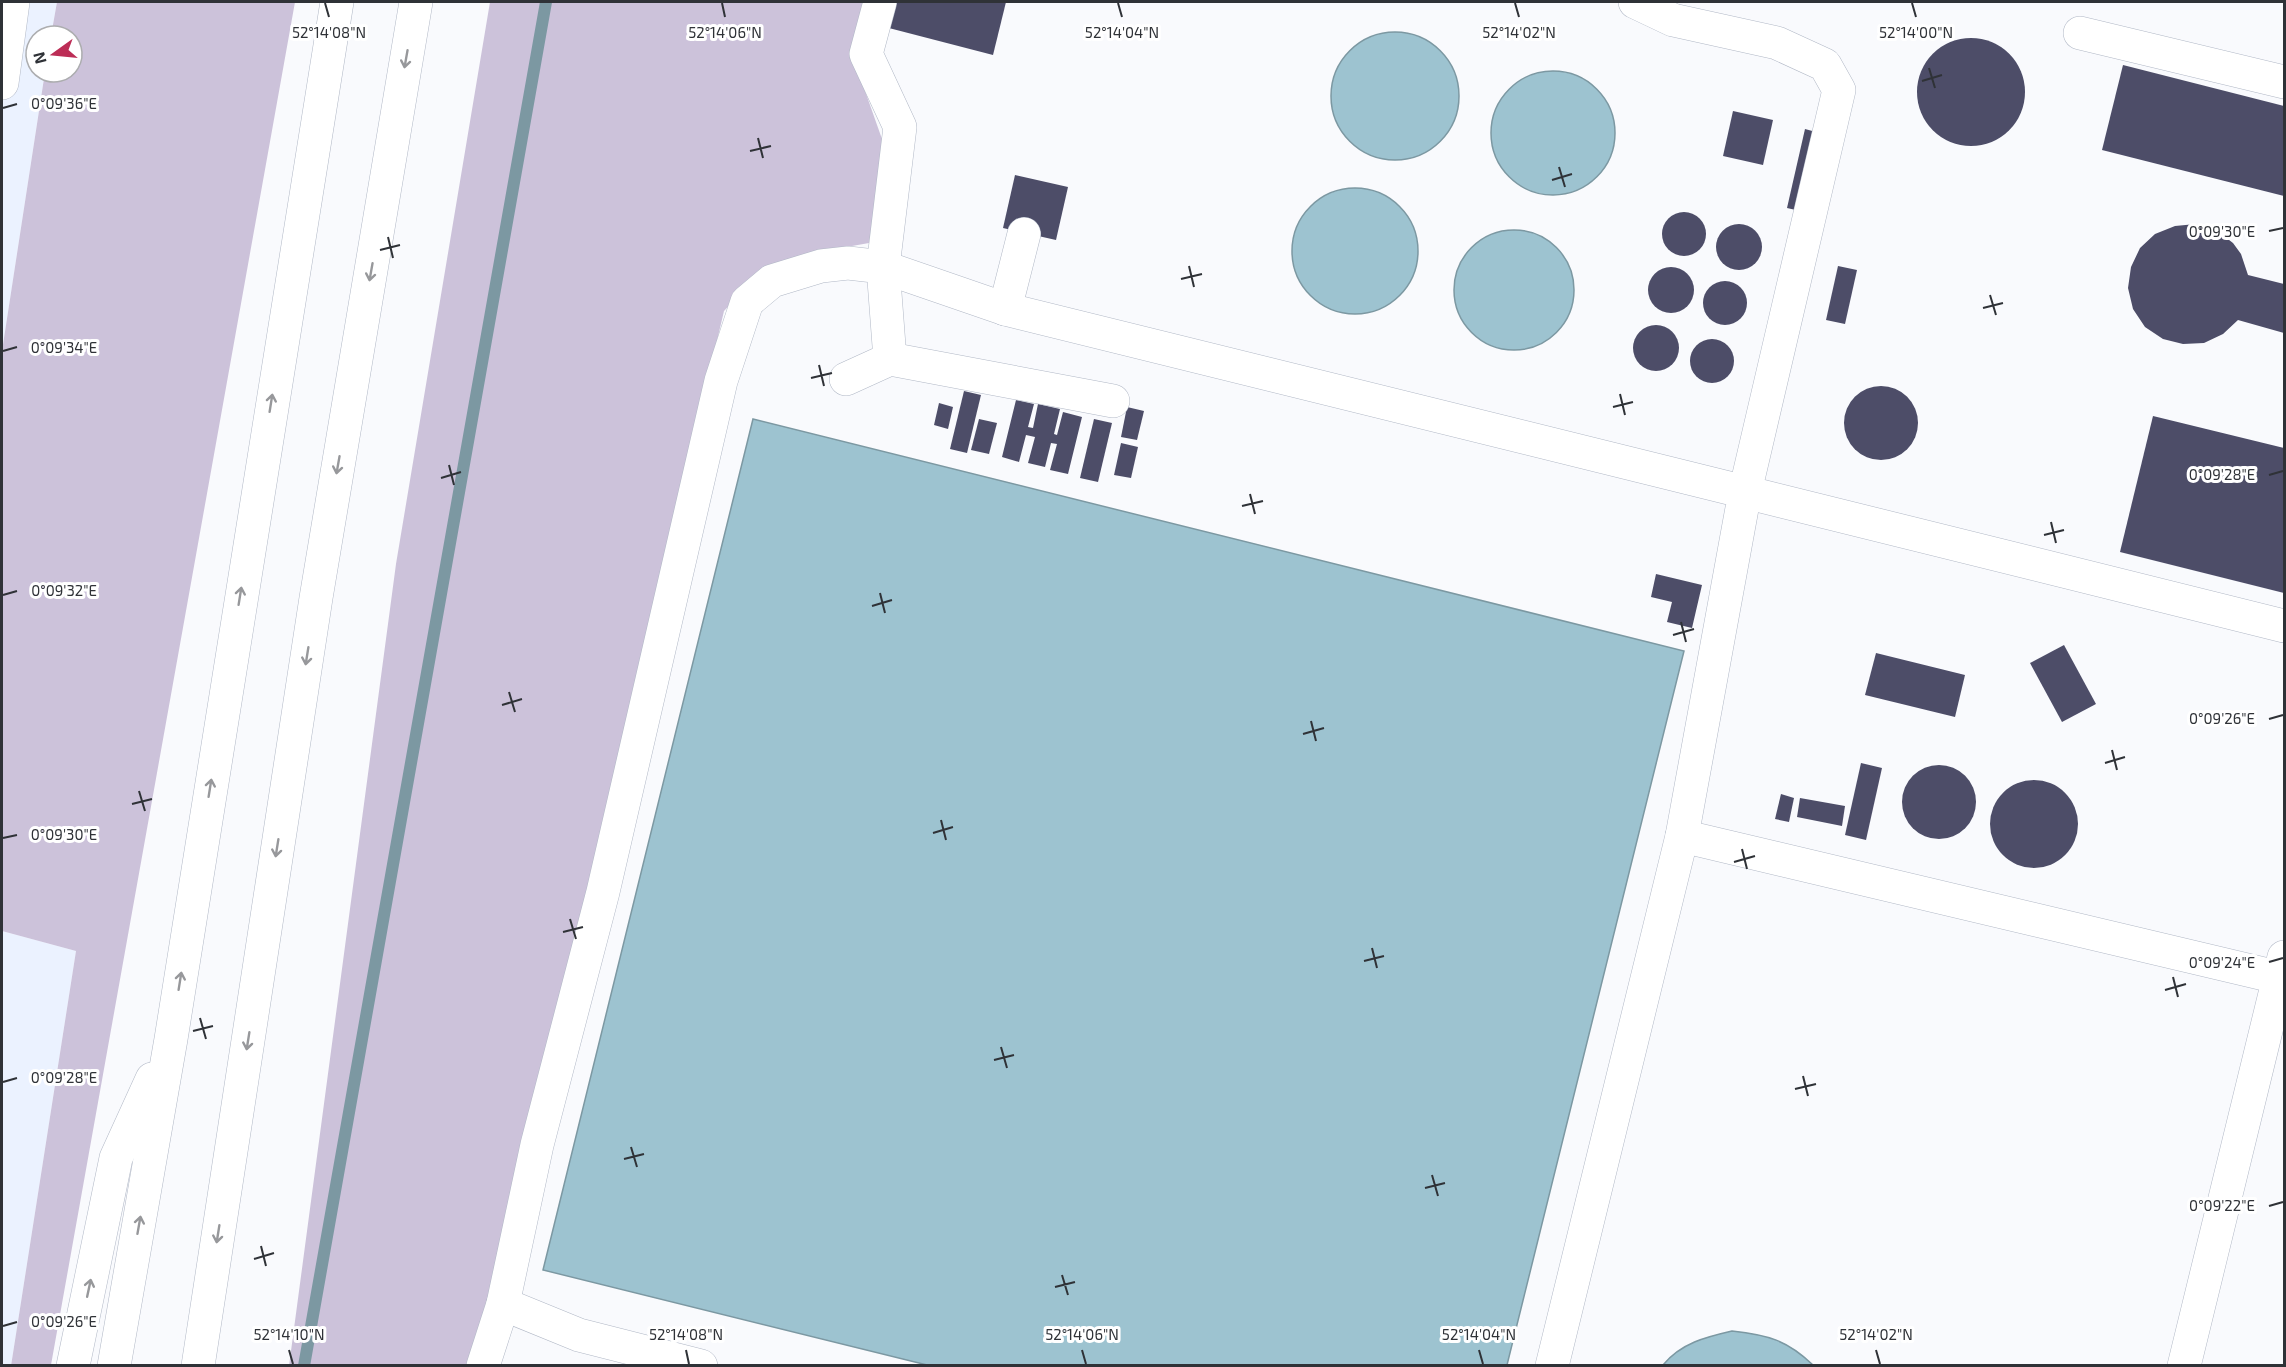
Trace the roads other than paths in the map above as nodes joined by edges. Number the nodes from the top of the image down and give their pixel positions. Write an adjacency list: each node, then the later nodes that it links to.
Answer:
1 (336, 2): 19 (main road, one-way to 1)
2 (416, 2): 21 (main road, one-way to 21)
3 (880, 2): 10 (main road)
4 (1635, 2): 15 (main road)
5 (9, 6): 8 (main road)
6 (2080, 33): 7 (main road)
7 (2284, 82)
8 (2, 83)
9 (1024, 234): 11 (main road)
10 (883, 267): 11 (main road); 12 (main road); 22 (main road)
11 (1005, 309): 15 (main road)
12 (890, 358): 13 (main road); 14 (main road)
13 (846, 379)
14 (1113, 401)
15 (1744, 492): 16 (main road); 17 (main road)
16 (2284, 626)
17 (1682, 836): 18 (main road); 29 (main road)
18 (2283, 968): 20 (main road)
19 (171, 1039): 23 (main road, one-way to 19); 24 (main road, one-way to 19)
20 (2274, 1049): 30 (main road)
21 (209, 1292): 25 (main road); 26 (main road)
22 (503, 1304): 27 (main road); 28 (main road)
23 (74, 1365)
24 (114, 1365)
25 (198, 1365)
26 (217, 1365)
27 (483, 1365)
28 (701, 1365)
29 (1552, 1365)
30 (2184, 1365)

